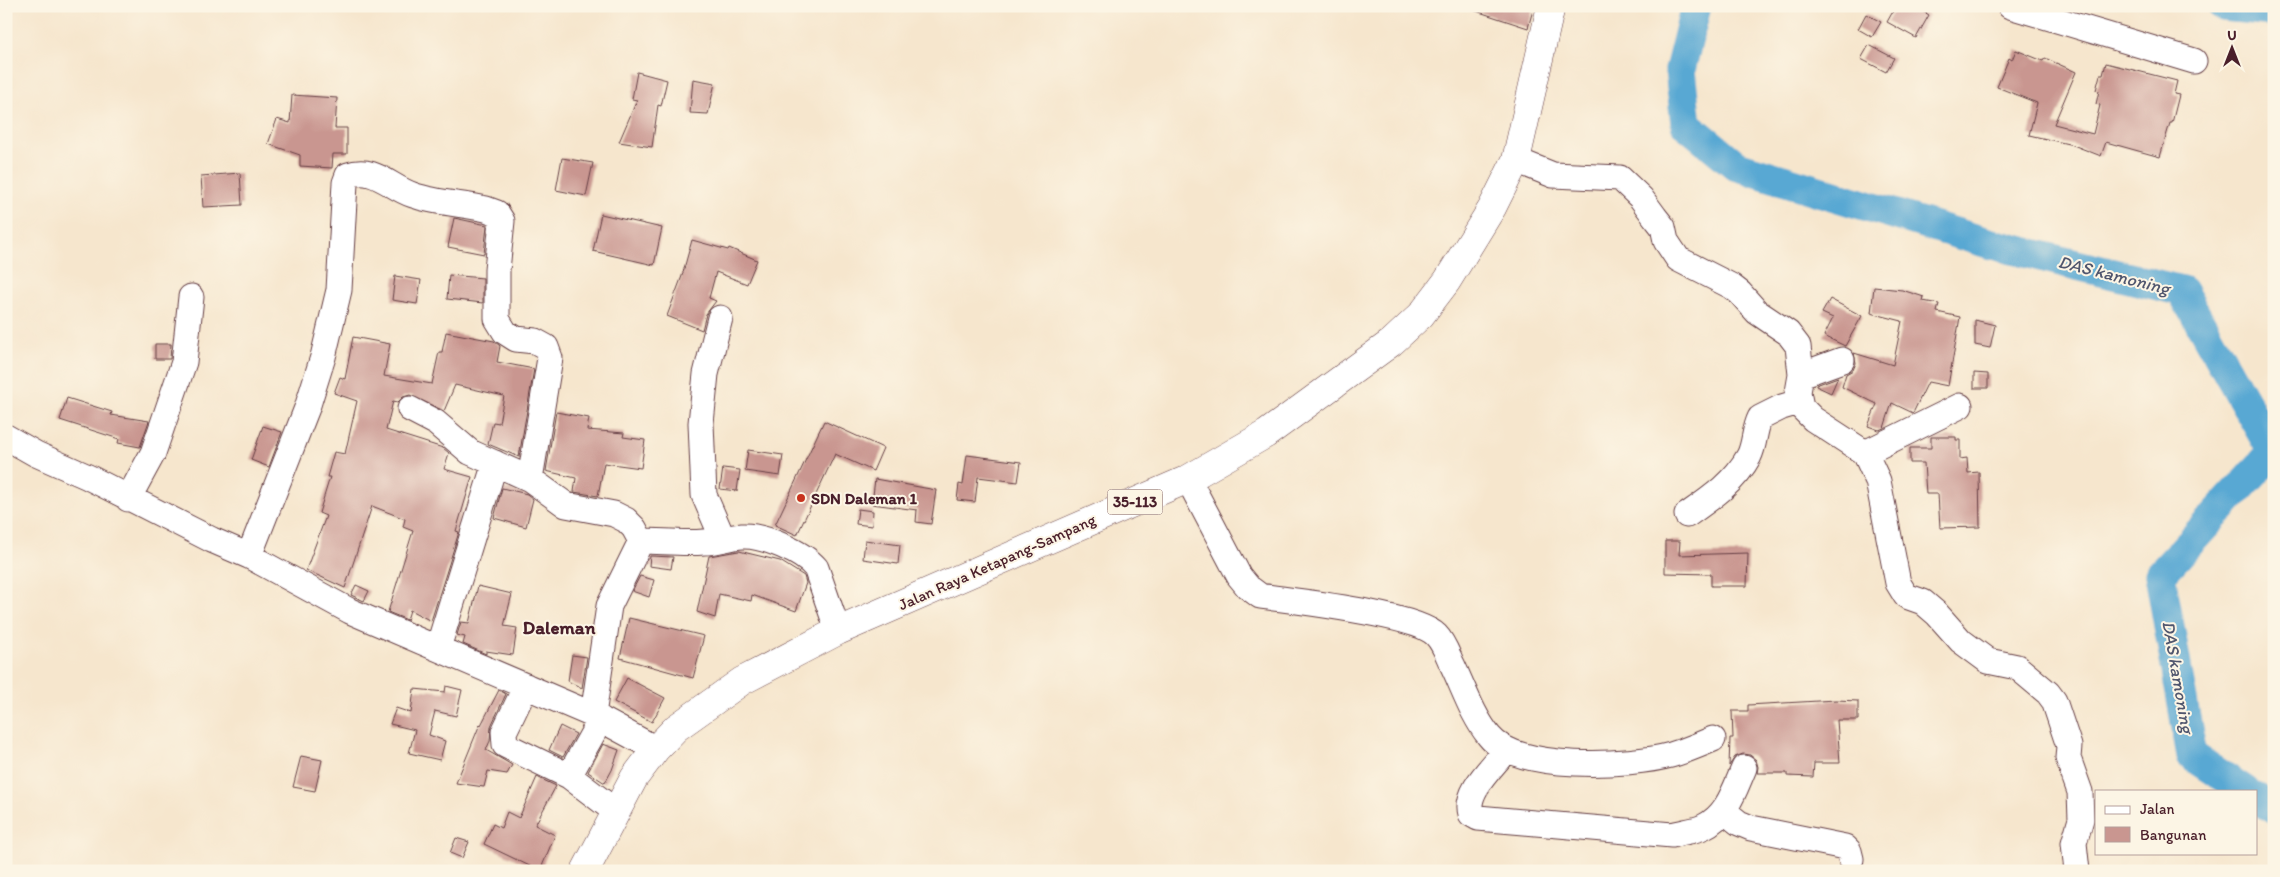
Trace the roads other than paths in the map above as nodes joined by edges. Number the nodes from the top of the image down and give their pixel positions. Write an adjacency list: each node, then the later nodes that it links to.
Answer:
1 (1552, 6): 4 (main road, Jalan Raya Ketapang-Sampang / 35-113)
2 (2009, 6): 3 (street)
3 (2194, 61)
4 (1516, 160): 8 (street); 15 (main road, Jalan Raya Ketapang-Sampang / 35-113)
5 (191, 297): 17 (street)
6 (720, 318): 19 (street)
7 (1842, 360): 8 (street)
8 (1801, 375): 9 (street)
9 (1799, 402): 13 (street); 18 (street)
10 (1960, 406): 13 (street)
11 (410, 409): 14 (street)
12 (6, 437): 17 (street)
13 (1865, 453): 35 (street)
14 (494, 463): 16 (street); 23 (street)
15 (1188, 478): 22 (main road, Jalan Raya Ketapang-Sampang / 35-113); 28 (street)
16 (530, 479): 20 (street); 21 (street)
17 (128, 499): 21 (street)
18 (1687, 516)
19 (723, 540): 20 (street); 22 (street)
20 (641, 541): 25 (street)
21 (250, 556): 23 (street)
22 (838, 631): 27 (main road, Jalan Raya Ketapang-Sampang / 35-113)
23 (438, 648): 24 (street)
24 (526, 686): 25 (street); 30 (street)
25 (597, 717): 27 (street); 30 (street)
26 (1713, 739): 28 (street)
27 (656, 749): 32 (main road, Jalan Raya Ketapang-Sampang / 35-113)
28 (1505, 750): 31 (street)
29 (1744, 768): 31 (street)
30 (569, 776): 32 (street)
31 (1724, 810): 33 (street)
32 (615, 811): 34 (main road, Jalan Raya Ketapang-Sampang / 35-113)
33 (1851, 860)
34 (585, 871)
35 (2077, 871)

